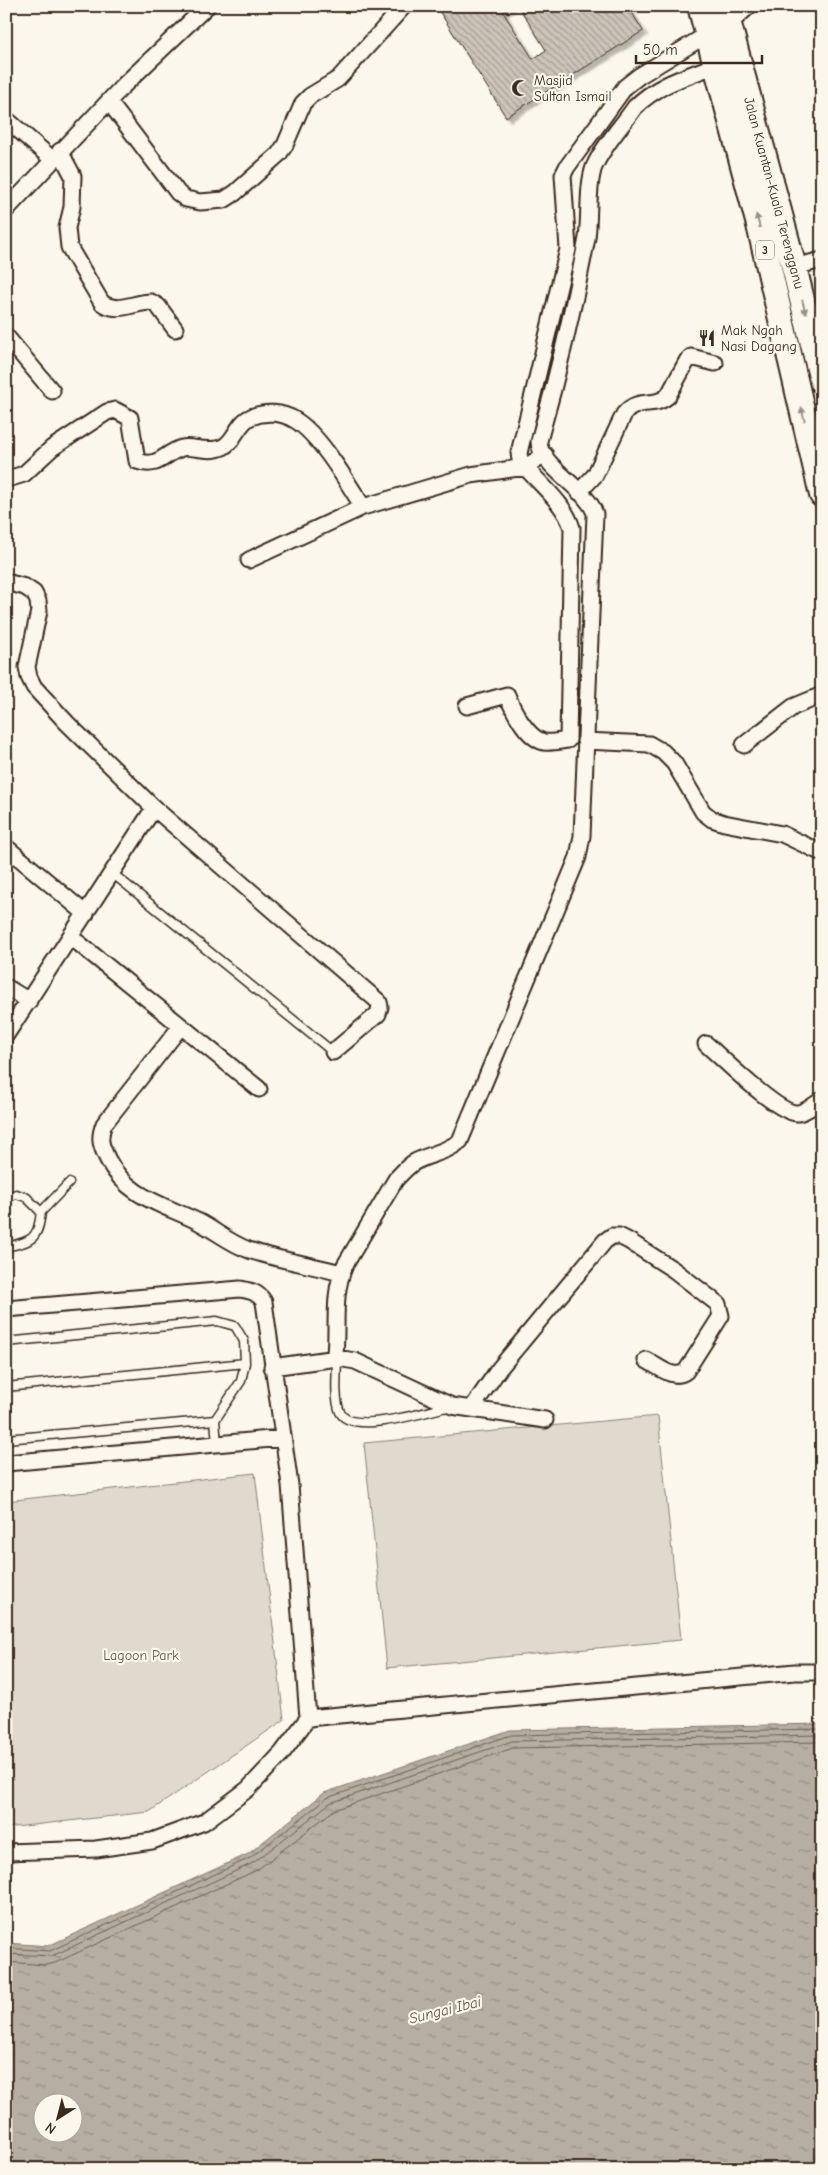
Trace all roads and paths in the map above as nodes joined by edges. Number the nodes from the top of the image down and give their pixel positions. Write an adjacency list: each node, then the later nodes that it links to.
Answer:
1 (208, 6): 8 (street)
2 (404, 6): 8 (street)
3 (700, 6): 6 (highway, Jalan Kuantan-Kuala Terengganu / 3)
4 (749, 6): 5 (street)
5 (727, 15): 14 (highway, Jalan Kuantan-Kuala Terengganu / 3)
6 (708, 34): 7 (highway, Jalan Kuantan-Kuala Terengganu / 3); 10 (street)
7 (716, 64): 10 (street); 24 (highway, Jalan Kuantan-Kuala Terengganu / 3, one-way to 7)
8 (108, 102): 11 (street)
9 (6, 119): 11 (street)
10 (586, 160): 20 (street); 21 (street)
11 (50, 162): 12 (street); 15 (street)
12 (6, 210)
13 (822, 260): 14 (street)
14 (794, 266): 18 (highway, Jalan Kuantan-Kuala Terengganu / 3, one-way to 18)
15 (175, 329)
16 (6, 336): 19 (street)
17 (715, 363): 23 (street)
18 (822, 381)
19 (52, 391)
20 (545, 455): 21 (street); 23 (street)
21 (525, 468): 25 (street); 29 (street)
22 (6, 477): 25 (street)
23 (580, 492): 30 (street)
24 (822, 495)
25 (363, 507): 26 (street)
26 (249, 560)
27 (6, 582): 32 (street)
28 (822, 695): 31 (street)
29 (467, 706)
30 (586, 741): 34 (street); 50 (street)
31 (744, 745)
32 (154, 808): 35 (street); 43 (street)
33 (6, 847): 36 (street)
34 (822, 853)
35 (112, 873): 36 (street); 43 (lane)
36 (86, 914): 37 (street)
37 (71, 937): 39 (street); 40 (street)
38 (6, 987): 39 (street)
39 (29, 1001): 41 (street)
40 (181, 1026): 44 (street); 50 (street)
41 (6, 1035)
42 (706, 1044): 45 (street)
43 (333, 1052)
44 (259, 1089)
45 (822, 1100)
46 (69, 1183): 48 (lane)
47 (6, 1198): 48 (lane)
48 (41, 1212): 49 (lane)
49 (6, 1247)
50 (341, 1273): 53 (street)
51 (6, 1309): 56 (street)
52 (6, 1342): 55 (lane)
53 (337, 1358): 56 (street); 58 (street); 58 (lane)
54 (646, 1360): 59 (street)
55 (245, 1363): 57 (lane); 60 (lane)
56 (279, 1366): 62 (street)
57 (6, 1387)
58 (452, 1406): 59 (street)
59 (472, 1408): 61 (street)
60 (215, 1420): 63 (lane); 64 (lane)
61 (545, 1420)
62 (282, 1438): 64 (street); 67 (street)
63 (6, 1439)
64 (217, 1444): 65 (street)
65 (6, 1463)
66 (822, 1672): 67 (street)
67 (308, 1718): 68 (street)
68 (6, 1852)

